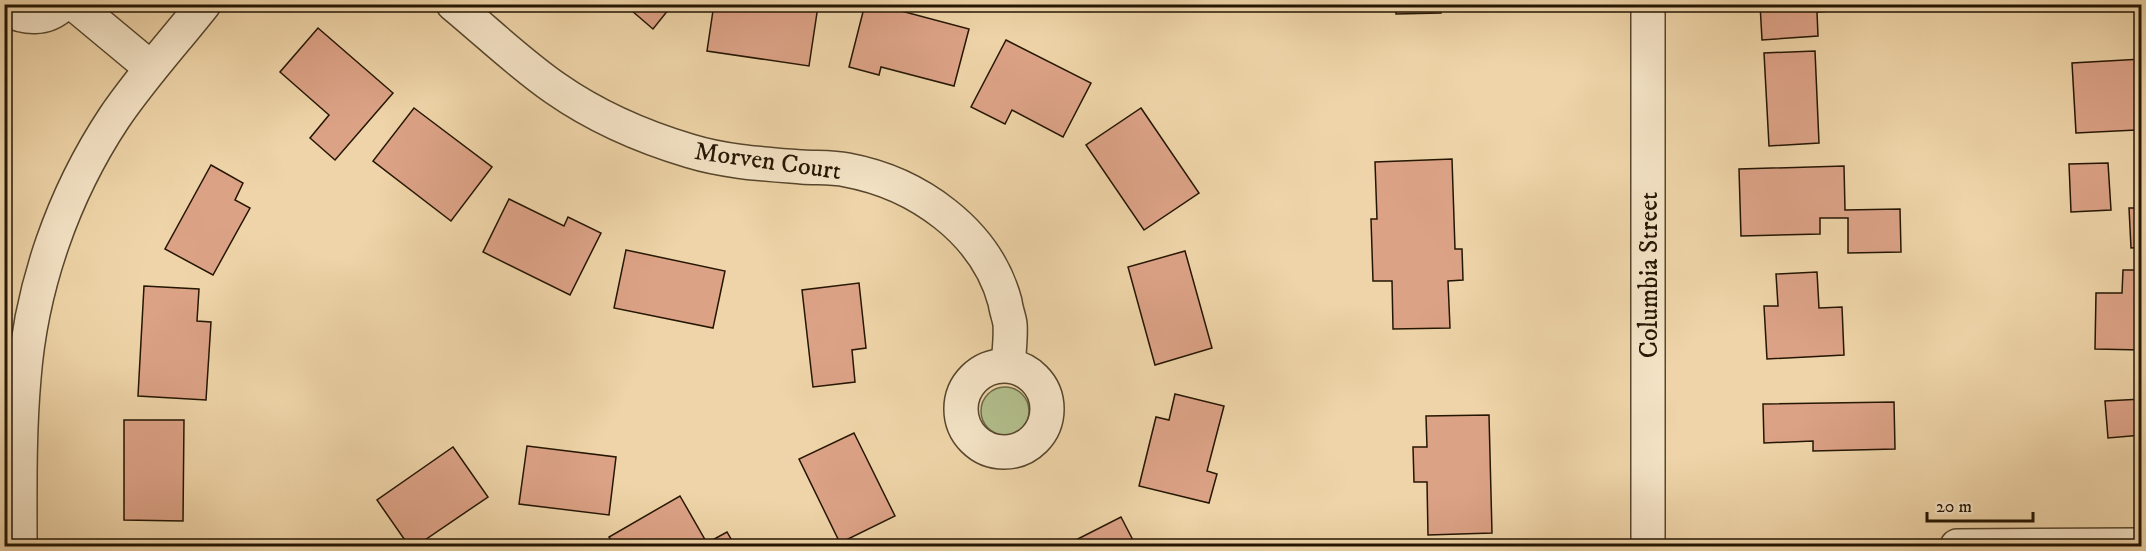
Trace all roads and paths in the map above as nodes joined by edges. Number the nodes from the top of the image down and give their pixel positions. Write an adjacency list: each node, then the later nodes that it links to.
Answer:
1 (63, 4): 6 (street)
2 (74, 4): 7 (street)
3 (204, 4): 7 (street)
4 (453, 4): 8 (street, Morven Court)
5 (1648, 4): 12 (street, Columbia Street)
6 (4, 8)
7 (151, 68): 9 (street)
8 (1008, 365)
9 (13, 424): 11 (street)
10 (2142, 545): 13 (street)
11 (20, 546)
12 (1648, 546)
13 (1956, 546)

